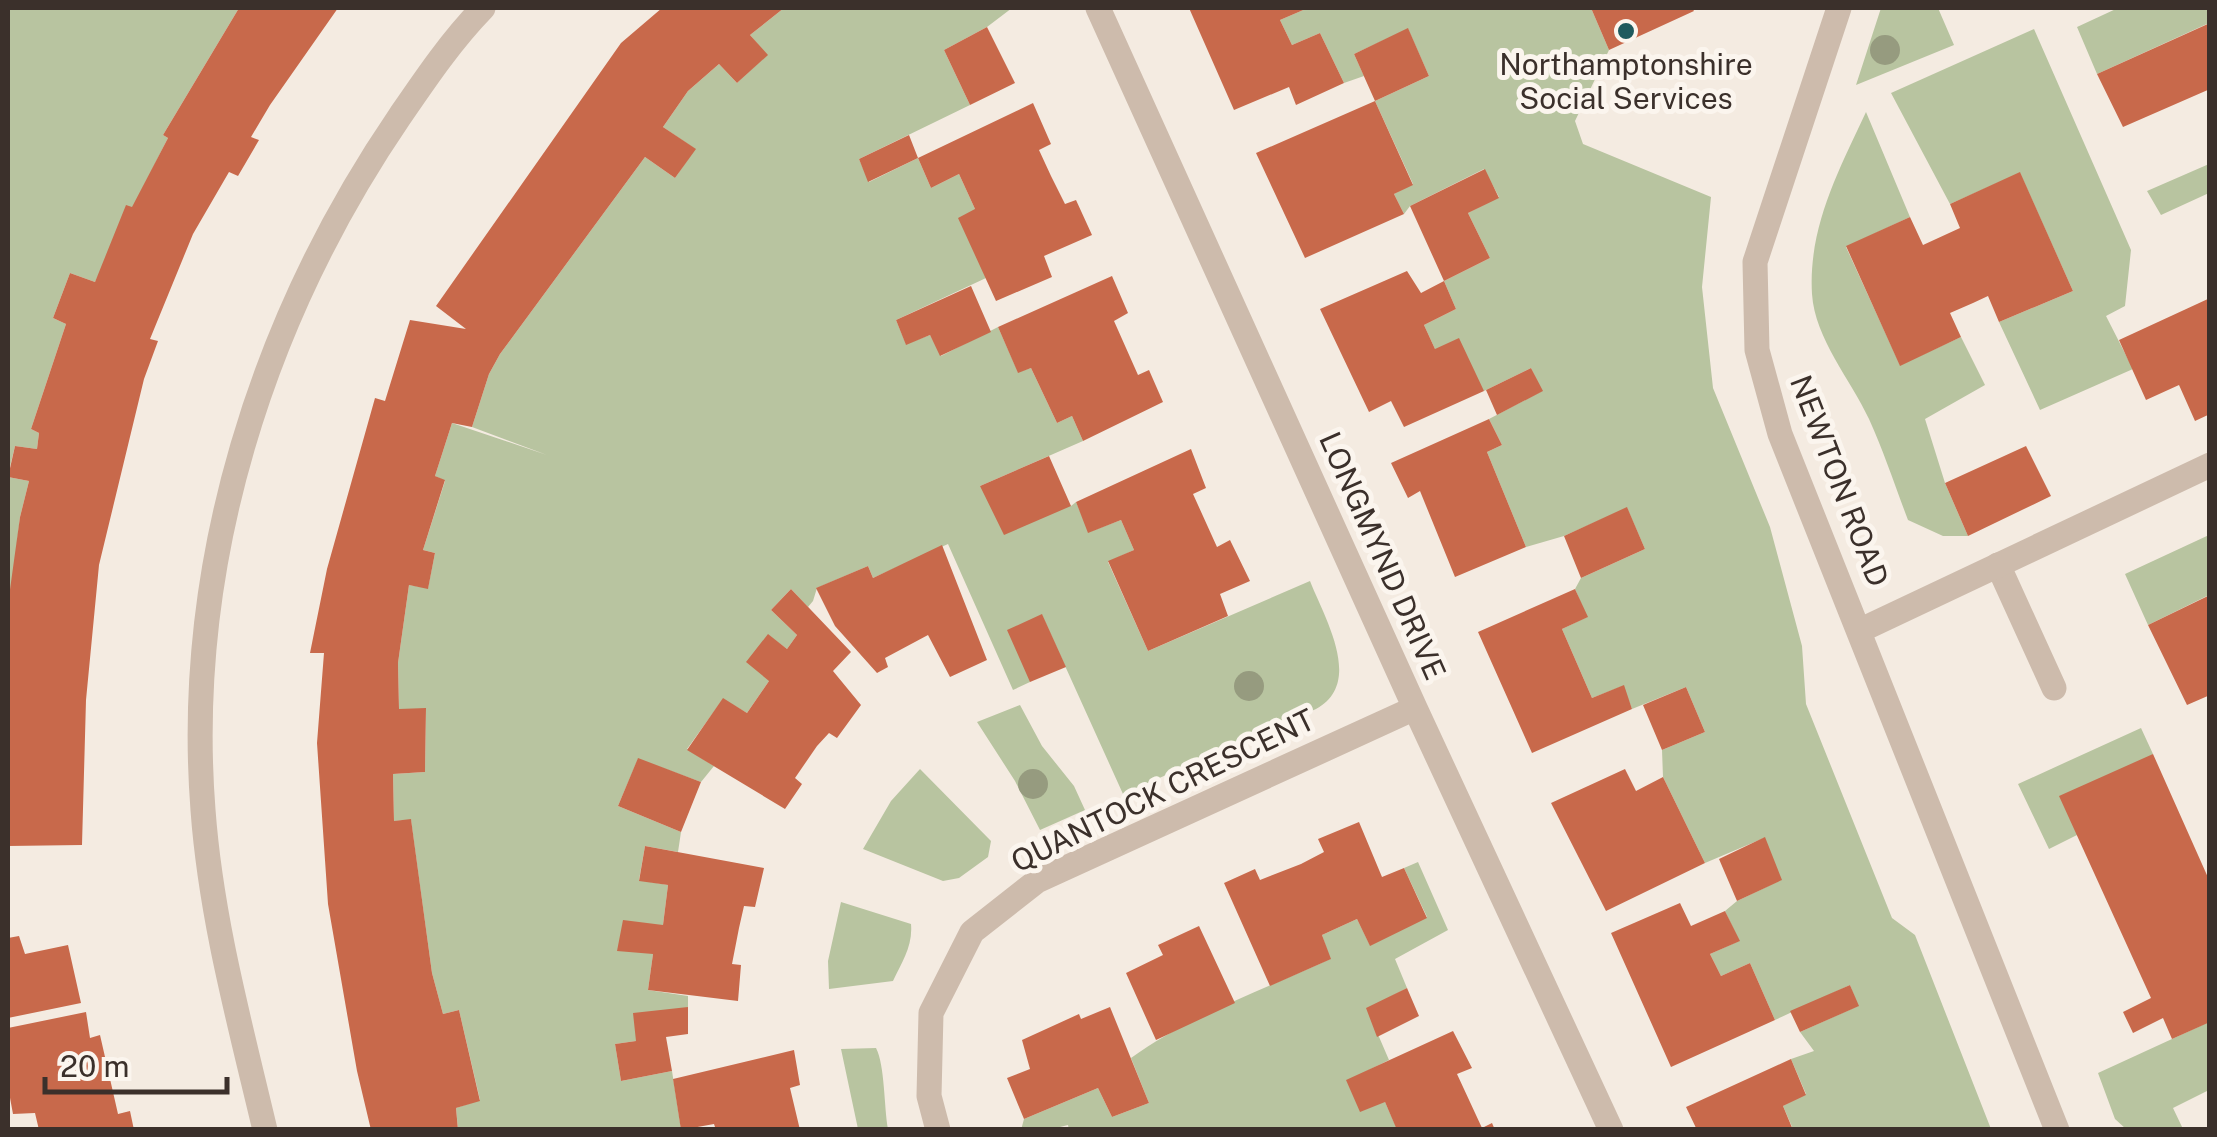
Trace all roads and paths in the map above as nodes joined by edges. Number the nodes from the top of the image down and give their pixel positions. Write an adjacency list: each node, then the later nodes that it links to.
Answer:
1 (483, 8): 9 (street)
2 (1098, 8): 8 (street, LONGMYND DRIVE)
3 (1838, 8): 6 (street, NEWTON ROAD)
4 (2210, 464): 5 (street, NEWTON ROAD)
5 (1998, 565): 6 (street, NEWTON ROAD); 7 (street)
6 (1860, 630): 12 (street, NEWTON ROAD)
7 (2054, 688)
8 (1415, 708): 10 (street, QUANTOCK CRESCENT); 11 (street, LONGMYND DRIVE)
9 (266, 1130)
10 (938, 1130)
11 (1612, 1130)
12 (2057, 1130)

